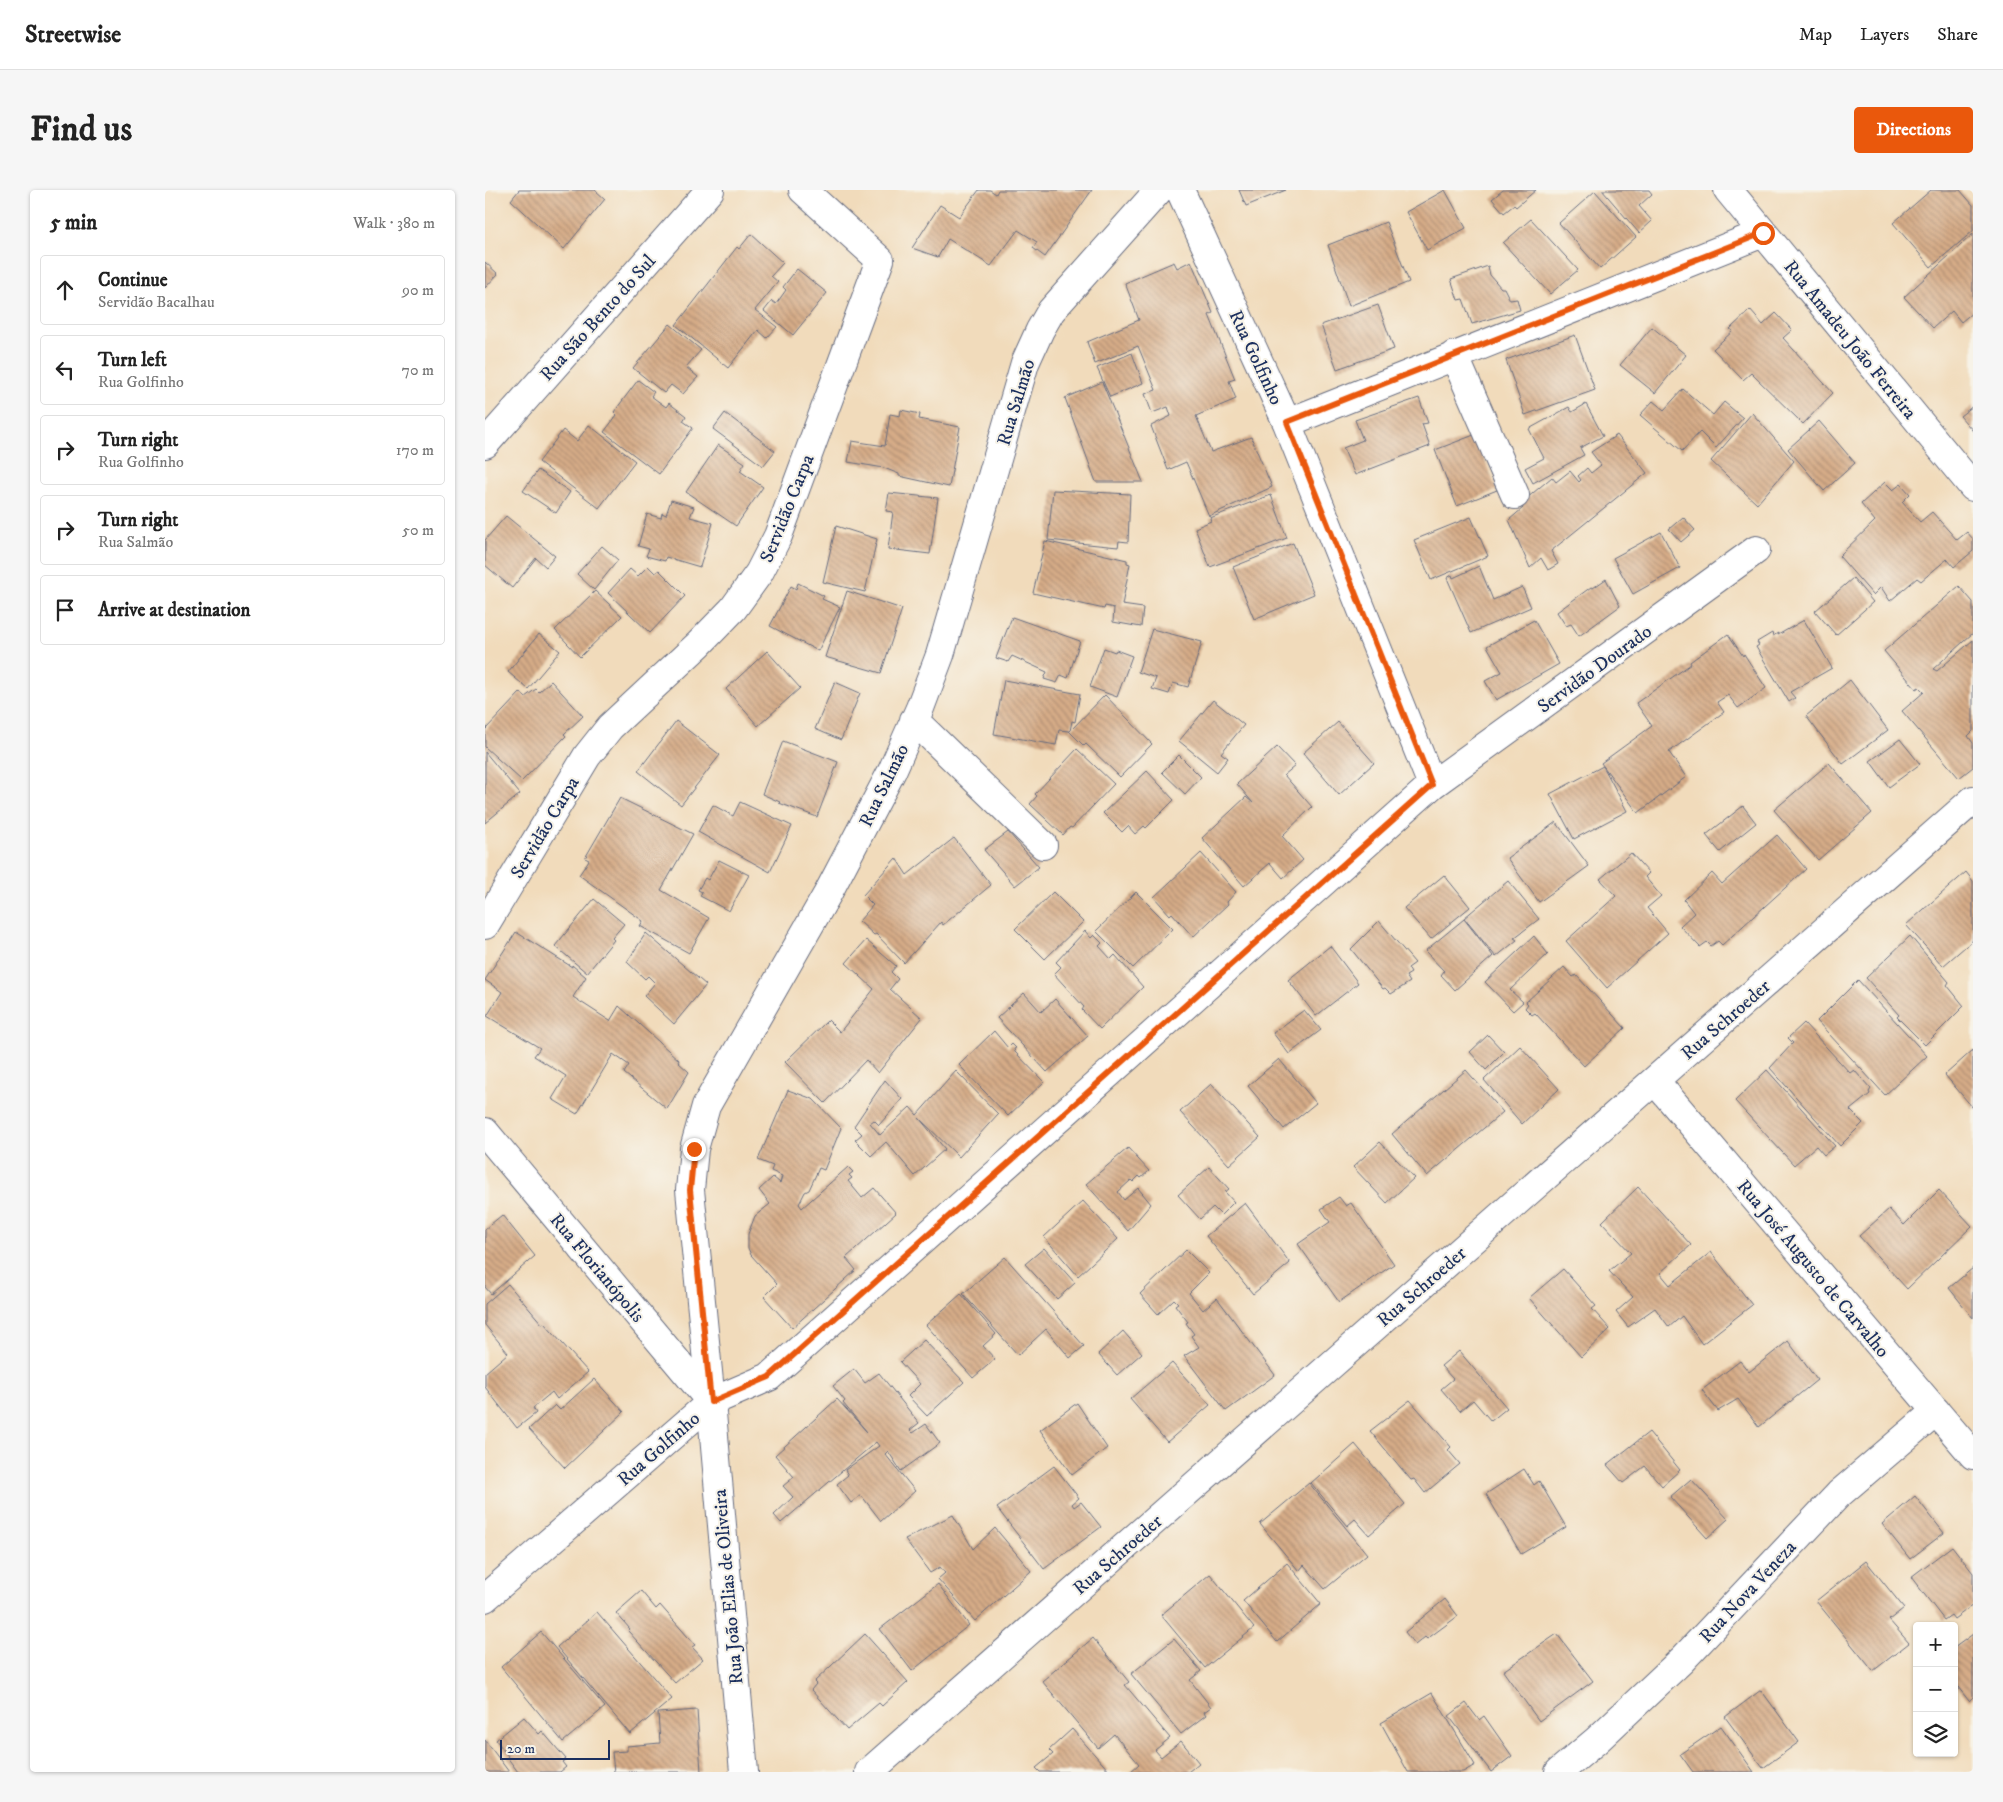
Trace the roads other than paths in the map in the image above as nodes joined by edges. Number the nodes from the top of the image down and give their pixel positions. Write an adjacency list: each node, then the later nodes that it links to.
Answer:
1 (710, 190): 9 (street, Rua São Bento do Sul)
2 (803, 190): 17 (street, Servidão Carpa)
3 (1159, 190): 13 (street, Rua Salmão)
4 (1180, 190): 8 (street, Rua Golfinho)
5 (1729, 190): 6 (street, Rua Amadeu João Ferreira)
6 (1763, 233): 7 (street); 10 (street, Rua Amadeu João Ferreira)
7 (1454, 355): 8 (street); 11 (street)
8 (1287, 422): 14 (street, Rua Golfinho)
9 (485, 444)
10 (1973, 487)
11 (1515, 495)
12 (1756, 550): 14 (street, Servidão Dourado)
13 (914, 720): 16 (street); 20 (street, Rua Salmão)
14 (1432, 785): 20 (street, Rua Golfinho)
15 (1973, 800): 18 (street, Rua Schroeder)
16 (1043, 845)
17 (485, 925)
18 (1655, 1081): 21 (street, Rua José Augusto de Carvalho); 25 (street, Rua Schroeder)
19 (485, 1132): 20 (street, Rua Florianópolis)
20 (711, 1402): 23 (street, Rua Golfinho); 24 (street, Rua João Elias de Oliveira)
21 (1936, 1411): 22 (street, Rua José Augusto de Carvalho); 26 (street, Rua Nova Veneza)
22 (1973, 1455)
23 (485, 1598)
24 (744, 1772)
25 (869, 1772)
26 (1559, 1772)

